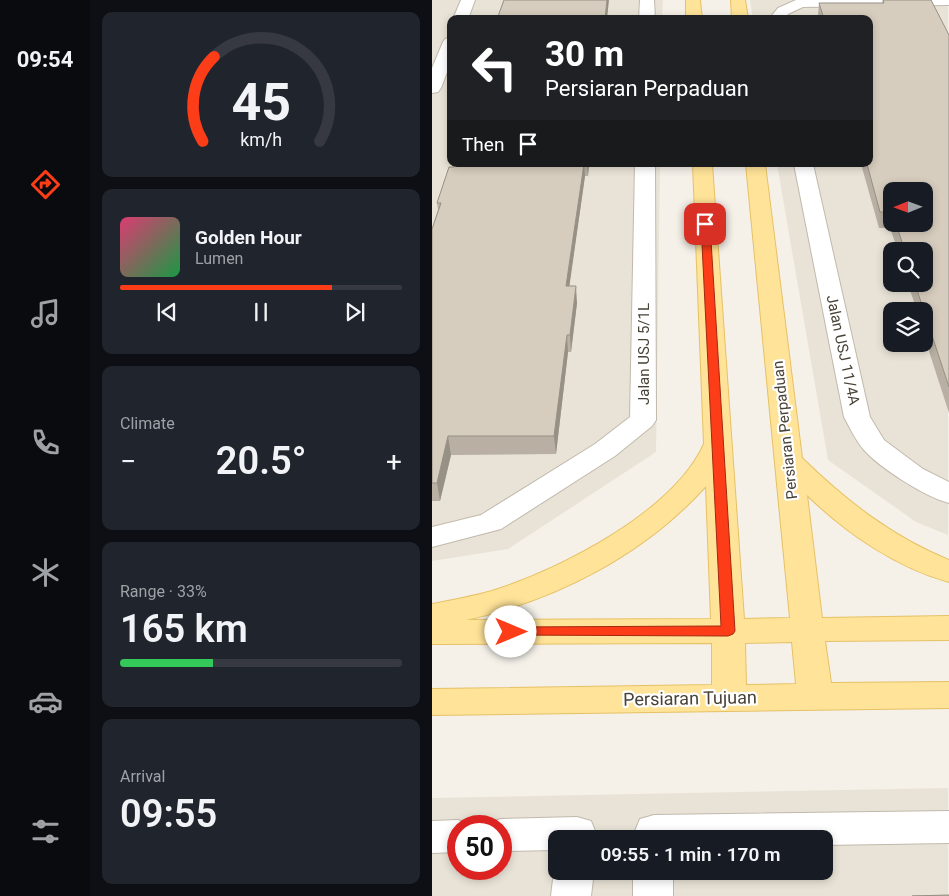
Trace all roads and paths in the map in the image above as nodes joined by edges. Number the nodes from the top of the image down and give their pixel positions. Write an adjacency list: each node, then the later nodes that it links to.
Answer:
1 (468, 0): 6 (street)
2 (647, 0): 7 (street)
3 (693, 0): 8 (main road)
4 (738, 0): 9 (main road)
5 (948, 1): 10 (street)
6 (462, 15)
7 (647, 15)
8 (694, 15)
9 (740, 15)
10 (780, 15)
11 (447, 52): 12 (street)
12 (432, 88)
13 (645, 167): 20 (street, Jalan USJ 5/1L)
14 (702, 167): 17 (main road)
15 (756, 167): 18 (main road, Persiaran Perpaduan)
16 (804, 167): 19 (street, Jalan USJ 11/4A)
17 (718, 443): 22 (main road); 25 (main road)
18 (788, 459): 21 (main road); 24 (main road, Persiaran Perpaduan)
19 (948, 494)
20 (432, 537)
21 (948, 572)
22 (432, 615)
23 (948, 628): 24 (main road)
24 (807, 630): 25 (main road); 29 (main road, Persiaran Perpaduan)
25 (728, 631): 26 (main road); 28 (main road)
26 (432, 632)
27 (948, 695): 29 (main road, Persiaran Tujuan)
28 (729, 697): 29 (main road, Persiaran Tujuan); 30 (main road, Persiaran Tujuan)
29 (814, 697)
30 (432, 702)
31 (948, 827): 32 (street)
32 (833, 830)
33 (548, 834): 34 (street)
34 (512, 835)
35 (447, 836): 36 (street)
36 (432, 837)
37 (573, 880): 39 (street)
38 (653, 880): 40 (street)
39 (572, 896)
40 (653, 896)

